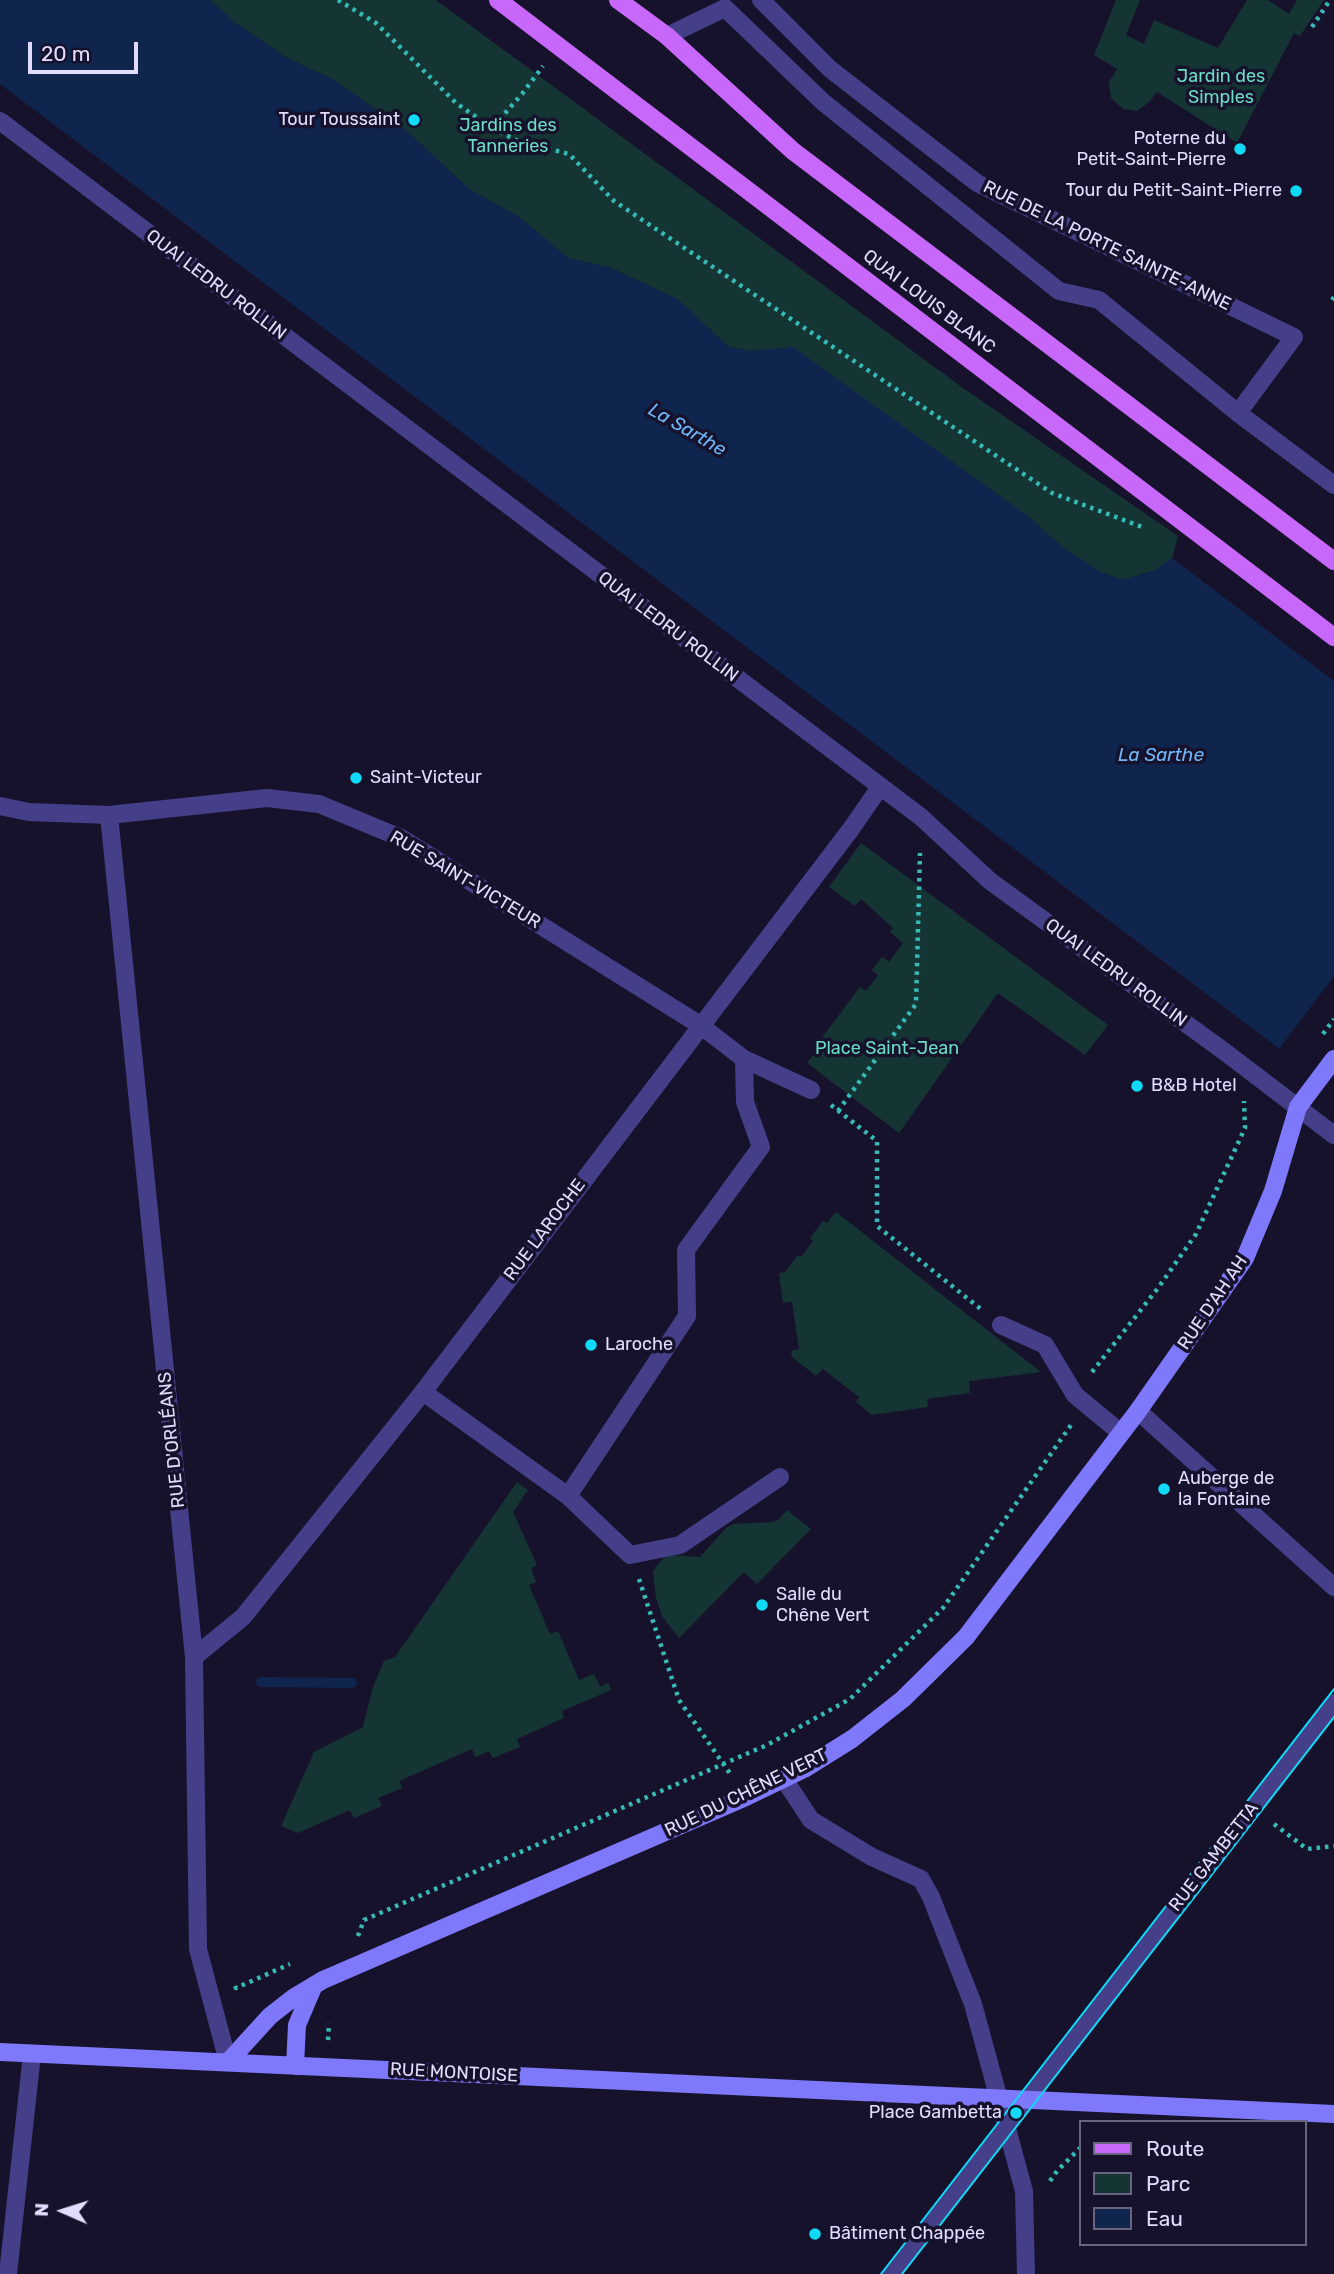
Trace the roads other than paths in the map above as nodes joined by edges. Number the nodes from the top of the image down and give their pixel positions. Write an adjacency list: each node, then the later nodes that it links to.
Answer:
1 (498, 0): 9 (main road, QUAI LOUIS BLANC)
2 (618, 0): 4 (main road)
3 (761, 0): 6 (street, RUE DE LA PORTE SAINTE-ANNE)
4 (667, 36): 6 (street); 8 (main road)
5 (0, 121): 10 (street, QUAI LEDRU ROLLIN)
6 (1238, 413): 7 (street)
7 (1334, 485)
8 (1334, 561)
9 (1334, 637)
10 (880, 788): 13 (street, RUE LAROCHE); 17 (street, QUAI LEDRU ROLLIN)
11 (0, 806): 12 (street, RUE SAINT-VICTEUR)
12 (110, 816): 13 (street, RUE SAINT-VICTEUR); 26 (street, RUE D'ORLÉANS)
13 (700, 1025): 14 (street, RUE SAINT-VICTEUR); 20 (street, RUE LAROCHE)
14 (744, 1059): 16 (street, RUE SAINT-VICTEUR); 24 (street)
15 (1334, 1059): 17 (main road)
16 (811, 1090)
17 (1298, 1107): 18 (street, QUAI LEDRU ROLLIN); 21 (main road, RUE D'AH AH)
18 (1334, 1135)
19 (1001, 1325): 22 (street)
20 (423, 1392): 24 (street); 26 (street, RUE LAROCHE)
21 (1138, 1411): 22 (main road, RUE DU CHÊNE VERT); 25 (street)
22 (1121, 1433): 28 (main road, RUE DU CHÊNE VERT)
23 (780, 1477): 24 (street)
24 (568, 1496)
25 (1334, 1587)
26 (194, 1657): 32 (street, RUE D'ORLÉANS)
27 (1334, 1703): 35 (street, RUE GAMBETTA)
28 (784, 1779): 29 (main road, RUE DU CHÊNE VERT); 34 (street)
29 (314, 1985): 32 (main road, RUE DU CHÊNE VERT); 33 (main road)
30 (0, 2052): 31 (main road, RUE MONTOISE)
31 (32, 2054): 32 (main road, RUE MONTOISE); 38 (street)
32 (229, 2062): 33 (main road, RUE MONTOISE)
33 (295, 2066): 34 (main road, RUE MONTOISE)
34 (999, 2098): 35 (main road); 37 (street)
35 (1027, 2099): 36 (main road); 37 (street)
36 (1334, 2113)
37 (1007, 2125): 39 (street); 40 (street)
38 (8, 2274)
39 (892, 2274)
40 (1026, 2274)

